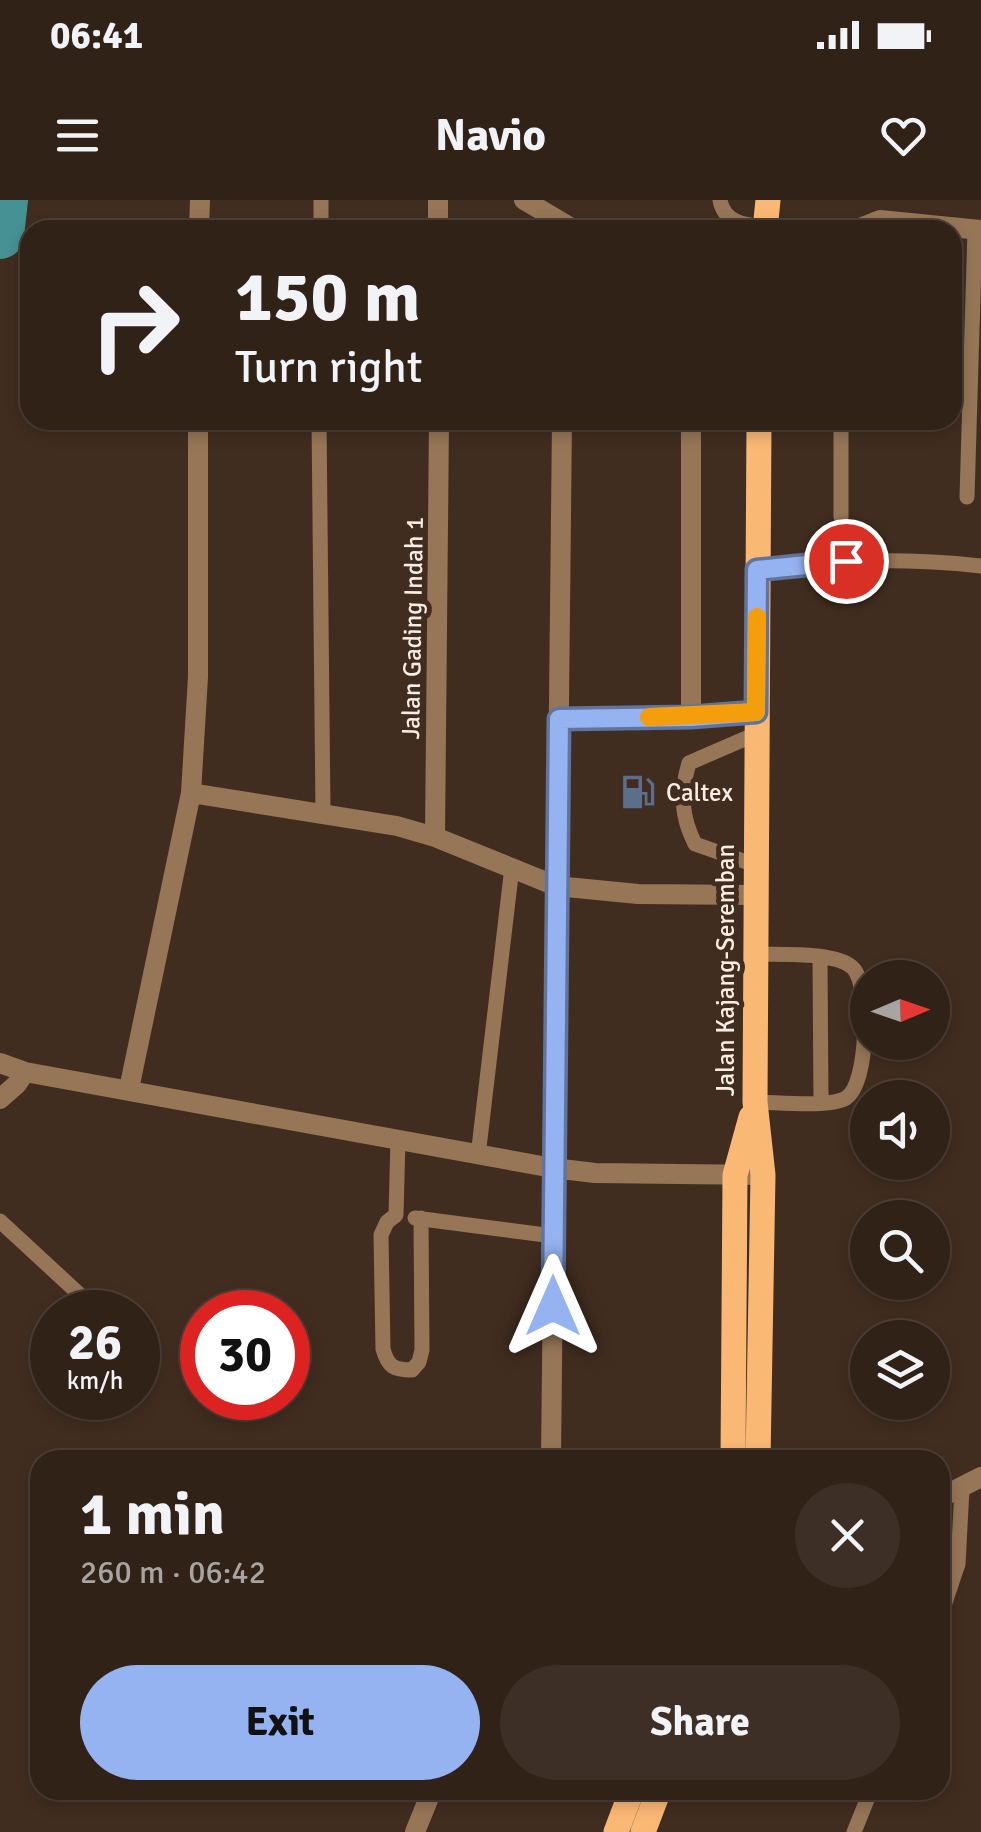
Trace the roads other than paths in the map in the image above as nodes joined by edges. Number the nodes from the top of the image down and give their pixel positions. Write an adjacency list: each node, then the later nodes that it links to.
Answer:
1 (524, 200): 3 (street)
2 (720, 200): 4 (lane)
3 (555, 220)
4 (734, 220)
5 (978, 230): 13 (lane)
6 (198, 430): 20 (street)
7 (319, 430): 21 (lane)
8 (438, 430): 22 (street, Jalan Gading Indah 1)
9 (562, 430): 18 (street)
10 (691, 430): 17 (street)
11 (759, 430): 16 (main road, Jalan Kajang-Seremban)
12 (841, 430): 14 (lane)
13 (967, 497)
14 (841, 517)
15 (981, 566): 16 (lane)
16 (757, 570): 19 (main road, Jalan Kajang-Seremban)
17 (691, 717): 18 (street); 19 (street)
18 (559, 719): 25 (street)
19 (756, 723): 23 (main road, Jalan Kajang-Seremban); 23 (lane)
20 (191, 793): 21 (street); 31 (street)
21 (323, 813): 22 (street)
22 (434, 837): 24 (street)
23 (755, 865): 26 (main road, Jalan Kajang-Seremban)
24 (512, 867): 25 (street); 36 (lane)
25 (556, 886): 26 (street); 37 (street)
26 (755, 895): 27 (main road, Jalan Kajang-Seremban)
27 (755, 954): 28 (lane); 33 (main road, Jalan Kajang-Seremban)
28 (820, 957): 34 (lane); 34 (lane)
29 (0, 1063): 30 (street)
30 (25, 1072): 31 (street); 32 (street)
31 (129, 1090): 35 (street)
32 (0, 1099)
33 (755, 1102): 34 (lane); 38 (main road); 39 (main road, Jalan Kajang-Seremban)
34 (820, 1103)
35 (398, 1140): 36 (street); 40 (lane)
36 (478, 1156): 37 (street)
37 (553, 1168): 38 (street); 43 (street)
38 (736, 1174): 39 (street); 46 (main road)
39 (763, 1175): 47 (main road, Jalan Kajang-Seremban)
40 (396, 1215): 41 (lane); 41 (lane)
41 (420, 1218): 43 (lane)
42 (0, 1222): 44 (lane)
43 (553, 1236): 45 (street)
44 (74, 1290)
45 (552, 1450)
46 (733, 1450)
47 (758, 1450)
48 (981, 1477): 49 (street)
49 (962, 1489): 50 (street); 51 (lane)
50 (950, 1494)
51 (950, 1588)
52 (428, 1800): 56 (street)
53 (628, 1800): 57 (main road)
54 (655, 1800): 58 (main road)
55 (867, 1800): 59 (lane)
56 (415, 1832)
57 (616, 1832)
58 (643, 1832)
59 (854, 1832)

